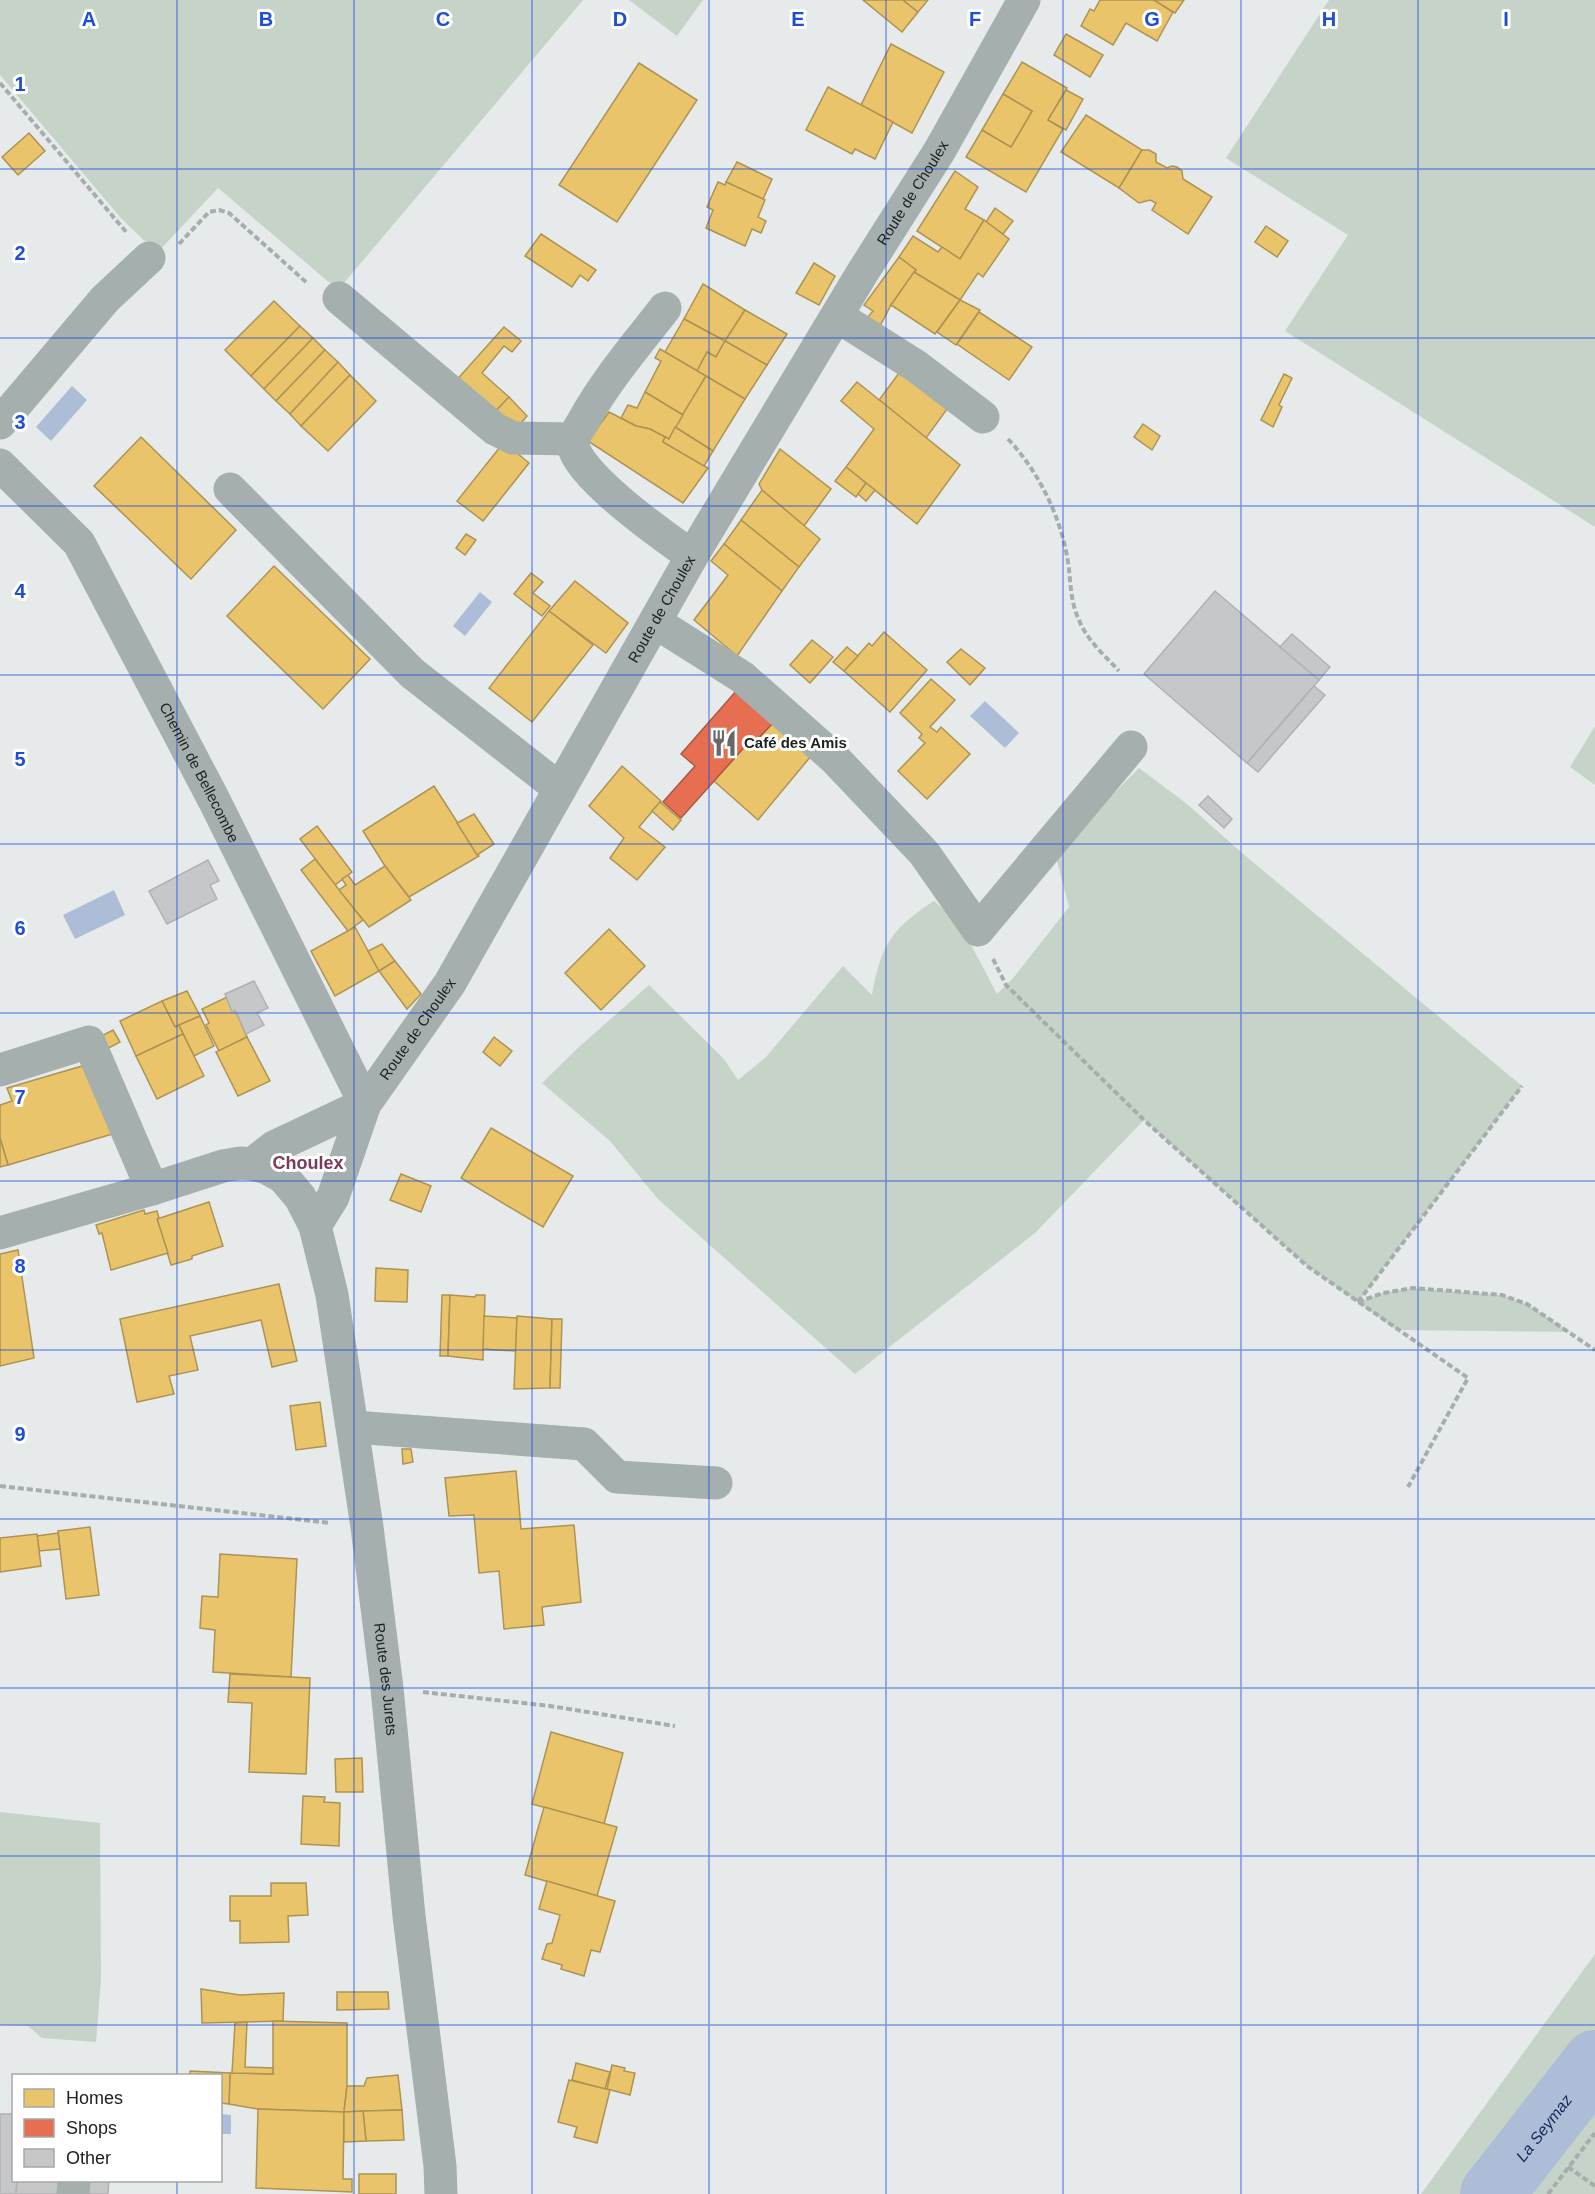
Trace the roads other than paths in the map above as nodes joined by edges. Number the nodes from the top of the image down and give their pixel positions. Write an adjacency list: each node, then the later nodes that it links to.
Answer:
1 (1024, 0): 5 (street, Route de Choulex)
2 (148, 258): 7 (street)
3 (339, 297): 8 (street)
4 (665, 308): 8 (street)
5 (837, 316): 6 (street); 11 (street, Route de Choulex)
6 (983, 417)
7 (0, 423)
8 (573, 439): 11 (street)
9 (0, 465): 16 (street, Chemin de Bellecombe)
10 (230, 489): 14 (street)
11 (692, 556): 12 (street, Route de Choulex)
12 (655, 622): 13 (street); 14 (street, Route de Choulex)
13 (1131, 747)
14 (560, 789): 16 (street, Route de Choulex)
15 (0, 1070): 18 (street)
16 (365, 1104): 17 (street); 19 (street, Route de Choulex)
17 (252, 1164): 18 (street); 19 (street, Route des Jurets)
18 (152, 1190): 20 (street)
19 (315, 1226): 21 (street, Route des Jurets)
20 (0, 1233)
21 (353, 1427): 22 (street); 23 (street, Route des Jurets)
22 (716, 1483)
23 (441, 2194)

